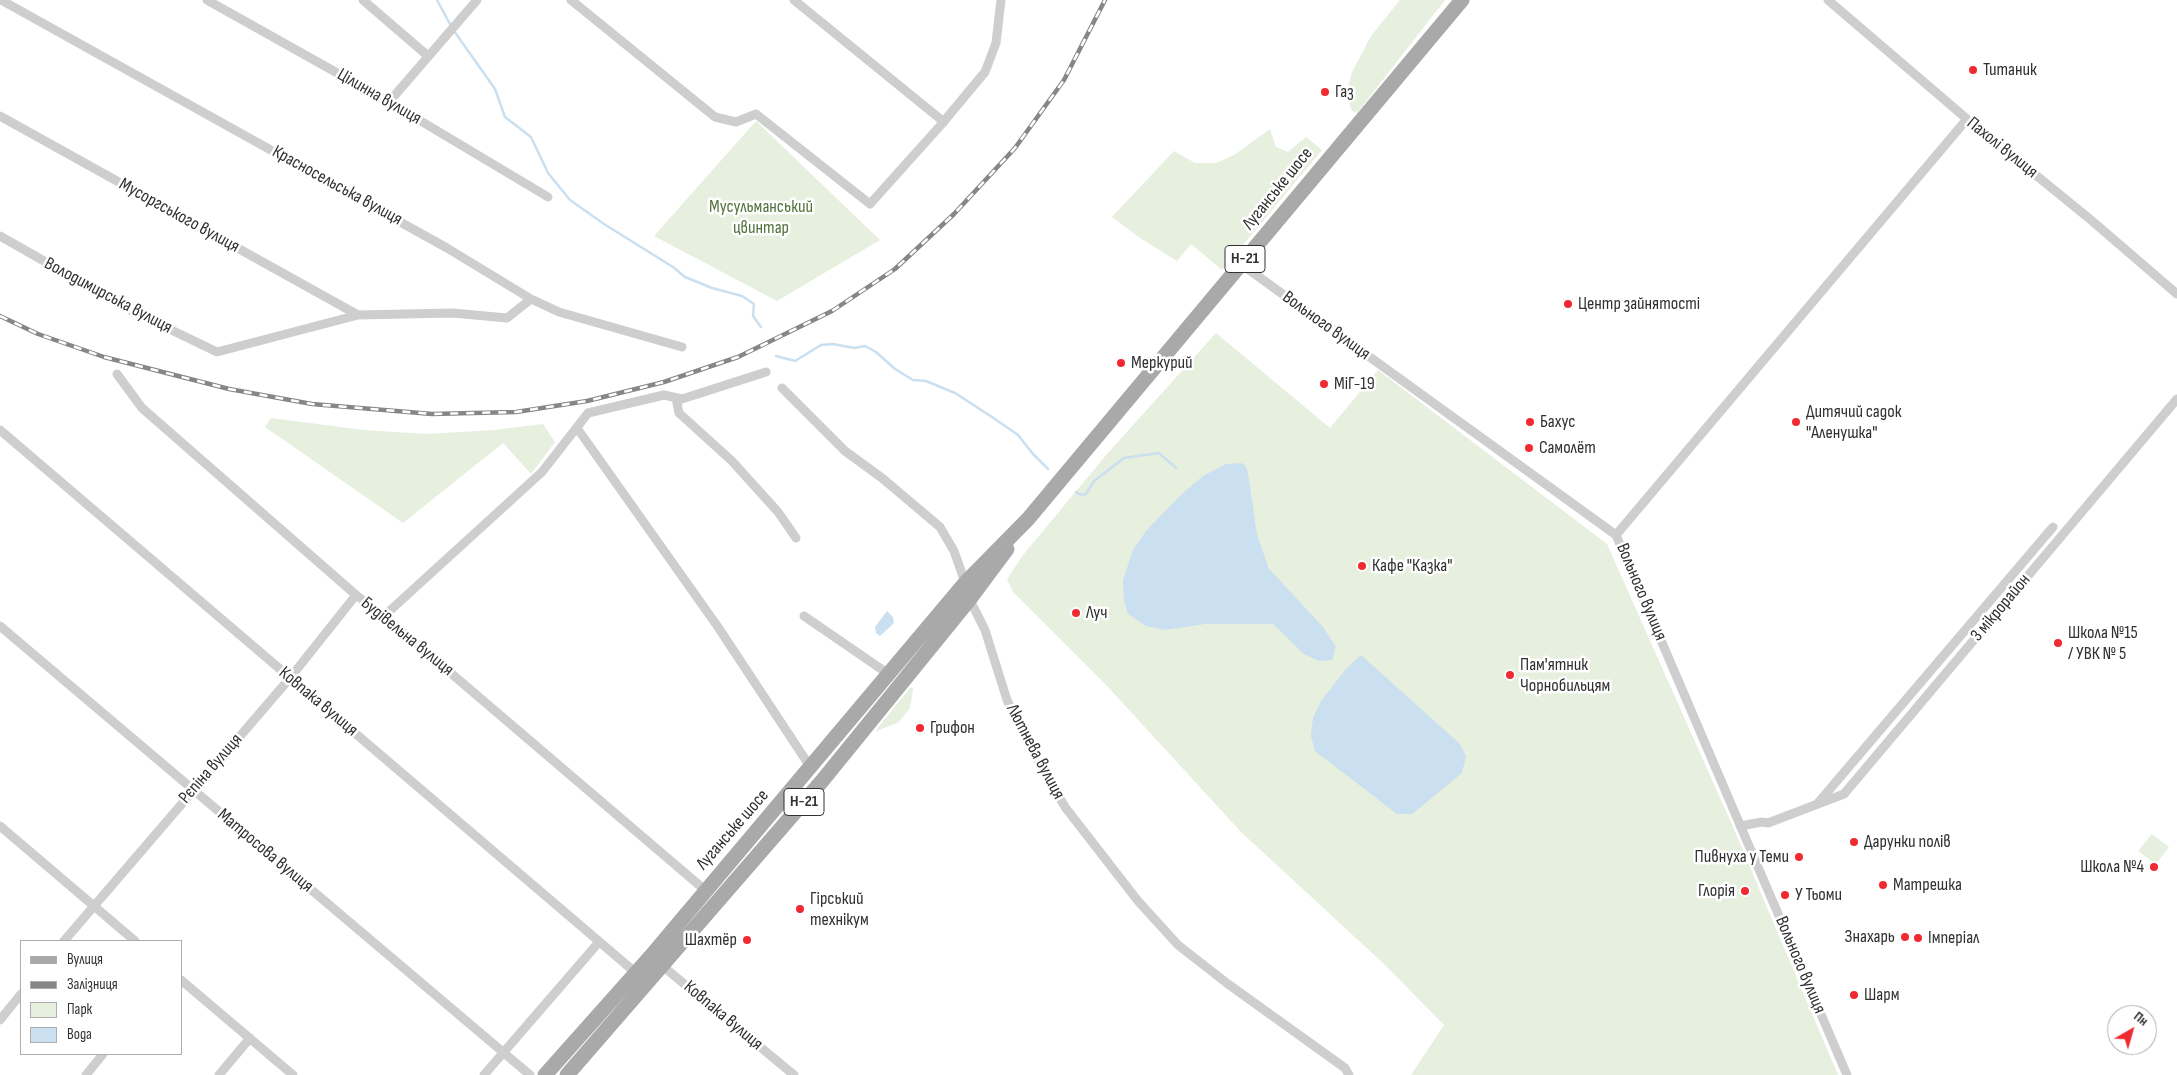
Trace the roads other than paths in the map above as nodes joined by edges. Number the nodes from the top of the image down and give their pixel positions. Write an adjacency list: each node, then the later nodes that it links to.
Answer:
1 (2, 0): 19 (street, Красносельська вулиця)
2 (207, 0): 11 (street, Цілинна вулиця)
3 (363, 0): 10 (street)
4 (477, 0): 10 (street)
5 (572, 0): 14 (street)
6 (794, 0): 14 (street)
7 (1001, 0): 14 (street)
8 (1462, 0): 17 (main road, Луганське шосе / Н-21)
9 (1828, 0): 13 (street, Пахолі вулиця)
10 (428, 56): 11 (street)
11 (389, 102): 15 (street, Цілинна вулиця)
12 (0, 116): 20 (street, Мусоргського вулиця)
13 (1967, 119): 18 (street, Пахолі вулиця); 31 (street)
14 (944, 122)
15 (548, 197)
16 (0, 236): 20 (street, Володимирська вулиця)
17 (1241, 264): 29 (main road, Луганське шосе / Н-21); 31 (street, Вольного вулиця)
18 (2177, 294)
19 (531, 299): 20 (street); 21 (street, Красносельська вулиця)
20 (358, 315)
21 (682, 347)
22 (766, 372): 25 (street)
23 (117, 374): 34 (street, Будівельна вулиця)
24 (782, 388): 33 (street, Лютнева вулиця)
25 (676, 398): 27 (street); 32 (street)
26 (2177, 398): 43 (street, 3 мікрорайон)
27 (577, 428): 36 (street); 41 (street)
28 (0, 430): 40 (street, Ковпака вулиця)
29 (1028, 519): 33 (main road, Луганське шосе / Н-21); 35 (main road, Луганське шосе / Н-21)
30 (2053, 527): 43 (street, 3 мікрорайон)
31 (1616, 535): 45 (street, Вольного вулиця)
32 (796, 538)
33 (965, 583): 35 (street, Лютнева вулиця); 39 (main road, Луганське шосе / Н-21)
34 (356, 595): 36 (street, Будівельна вулиця); 40 (street, Рєпіна вулиця)
35 (969, 600): 51 (main road, Луганське шосе / Н-21); 67 (street, Лютнева вулиця)
36 (384, 616): 46 (street, Будівельна вулиця)
37 (804, 616): 39 (street)
38 (0, 626): 42 (street, Матросова вулиця)
39 (890, 675): 41 (main road, Луганське шосе / Н-21)
40 (290, 678): 42 (street, Рєпіна вулиця); 50 (street, Ковпака вулиця)
41 (811, 768): 46 (main road, Луганське шосе / Н-21)
42 (193, 790): 47 (street, Рєпіна вулиця); 57 (street, Матросова вулиця)
43 (1816, 805): 45 (street, 3 мікрорайон)
44 (0, 826): 47 (street)
45 (1740, 826): 68 (street, Вольного вулиця)
46 (706, 891): 51 (main road, Луганське шосе / Н-21)
47 (93, 906): 48 (street, Рєпіна вулиця); 49 (street)
48 (65, 940)
49 (134, 940)
50 (599, 942): 52 (street, Ковпака вулиця); 57 (street)
51 (657, 961): 52 (main road, Луганське шосе / Н-21); 65 (main road, Луганське шосе / Н-21); 66 (street, Ковпака вулиця)
52 (636, 973): 64 (main road, Луганське шосе / Н-21)
53 (182, 981): 56 (street)
54 (20, 995): 55 (street)
55 (0, 1020)
56 (250, 1038): 60 (street); 61 (street)
57 (504, 1052): 62 (street); 63 (street, Матросова вулиця)
58 (102, 1055): 59 (street)
59 (86, 1075)
60 (219, 1075)
61 (293, 1075)
62 (484, 1075)
63 (530, 1075)
64 (545, 1075)
65 (567, 1075)
66 (794, 1075)
67 (1350, 1075)
68 (1847, 1075)

